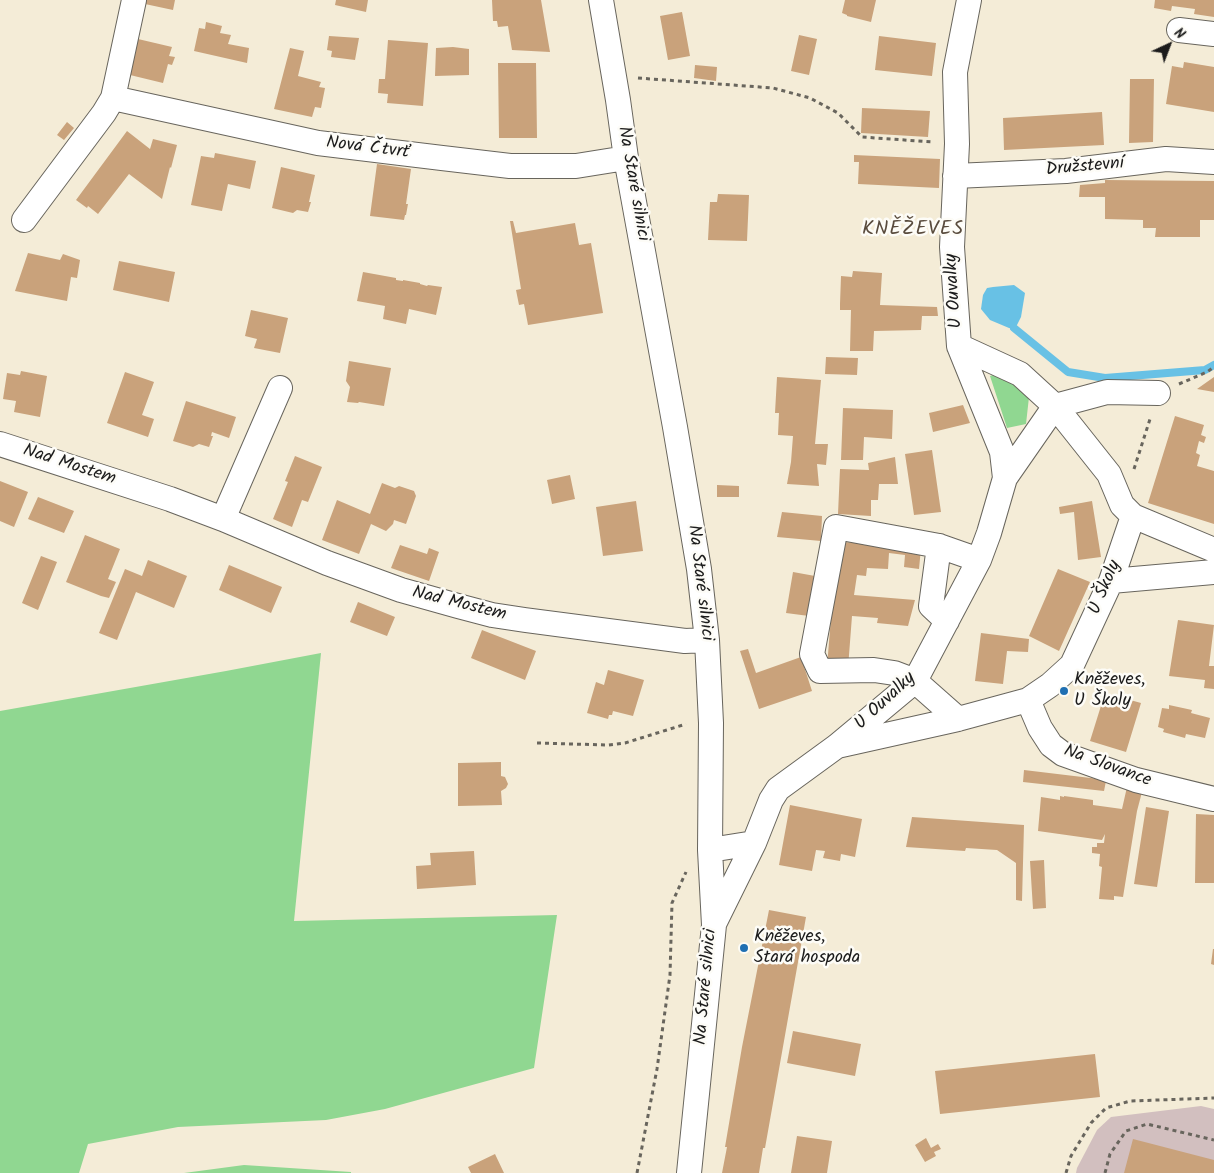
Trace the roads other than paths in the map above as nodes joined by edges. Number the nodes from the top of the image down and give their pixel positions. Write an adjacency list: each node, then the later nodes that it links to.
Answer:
1 (134, 0): 6 (street)
2 (601, 0): 7 (street, Na Staré silnici)
3 (969, 0): 9 (street, U Ouvalky)
4 (1179, 30): 5 (street)
5 (1214, 34)
6 (113, 98): 7 (street, Nová Čtvrť); 10 (street)
7 (626, 158): 25 (street, Na Staré silnici)
8 (1214, 162): 9 (street, Družstevní)
9 (956, 176): 11 (street, U Ouvalky)
10 (24, 220)
11 (959, 346): 14 (street, U Ouvalky); 16 (street, U Ouvalky)
12 (280, 388): 18 (street)
13 (1158, 393): 14 (street)
14 (1055, 406): 16 (street, U Ouvalky); 17 (street)
15 (0, 444): 18 (street, Nad Mostem)
16 (1005, 478): 21 (street, U Ouvalky)
17 (1127, 511): 20 (street); 23 (street, U Školy)
18 (223, 518): 25 (street, Nad Mostem)
19 (939, 546): 21 (street); 24 (street); 26 (street)
20 (1214, 550)
21 (979, 560): 24 (street, U Ouvalky)
22 (1214, 572): 23 (street)
23 (1111, 581): 27 (street, U Školy)
24 (947, 621): 26 (street, U Ouvalky)
25 (707, 640): 32 (street, Na Staré silnici)
26 (915, 681): 28 (street); 29 (street, U Ouvalky)
27 (1028, 700): 28 (street, U Školy); 30 (street, Na Slovance)
28 (958, 719): 29 (street, U Školy)
29 (837, 746): 31 (street, U Ouvalky)
30 (1214, 799)
31 (754, 843): 32 (street); 33 (street, U Ouvalky)
32 (710, 850): 33 (street, Na Staré silnici)
33 (714, 925): 34 (street, Na Staré silnici)
34 (689, 1173)

